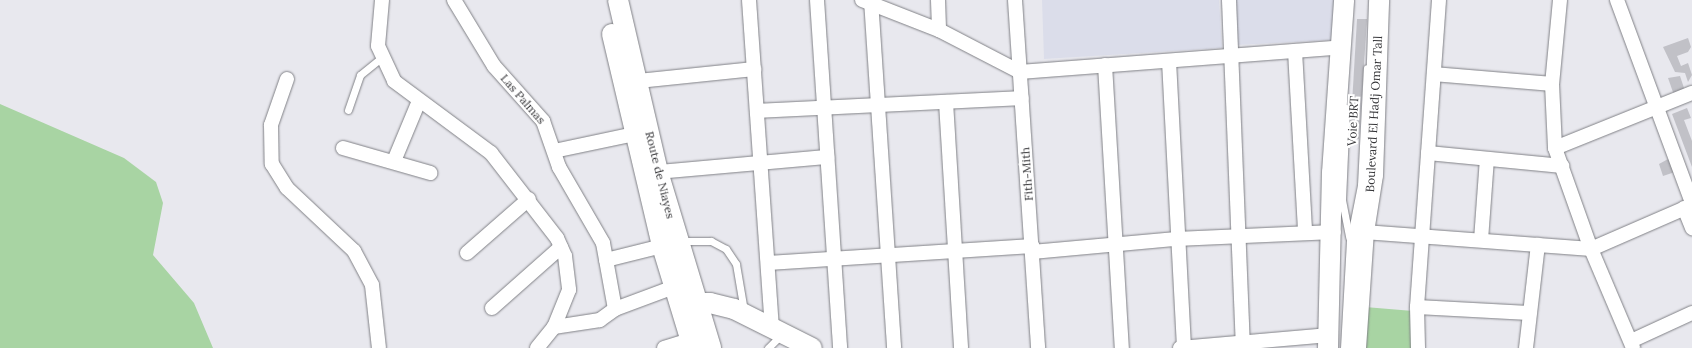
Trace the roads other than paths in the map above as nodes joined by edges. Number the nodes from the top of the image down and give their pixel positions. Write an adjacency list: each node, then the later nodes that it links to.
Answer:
1 (382, 0): 22 (street)
2 (454, 0): 45 (street, Las Palmas)
3 (604, 0): 42 (main road, Route de Niayes)
4 (618, 0): 30 (main road, Route de Niayes)
5 (749, 0): 25 (street)
6 (817, 0): 39 (street)
7 (938, 0): 18 (street)
8 (1016, 0): 26 (street, Fith-Mith)
9 (1229, 0): 21 (street)
10 (1344, 0): 19 (main road, Boulevard El Hadj Omar Tall)
11 (1353, 0): 29 (lane, Voie BRT)
12 (1372, 0): 58 (lane, Voie BRT)
13 (1379, 0): 58 (main road, Boulevard El Hadj Omar Tall)
14 (1439, 0): 27 (street)
15 (1560, 0): 31 (street)
16 (868, 1): 18 (street); 37 (street)
17 (1620, 1): 38 (street)
18 (939, 30): 26 (street)
19 (1342, 47): 20 (street); 58 (main road, Boulevard El Hadj Omar Tall)
20 (1295, 51): 21 (street); 57 (street)
21 (1231, 55): 23 (street); 59 (street)
22 (381, 58): 35 (street); 40 (lane)
23 (1169, 61): 24 (street); 61 (street)
24 (1106, 65): 26 (street); 64 (street)
25 (754, 69): 30 (street); 41 (street)
26 (1020, 72): 34 (street, Fith-Mith)
27 (1434, 74): 31 (street); 46 (street)
28 (287, 78): 89 (street)
29 (1348, 80)
30 (638, 81): 52 (main road, Route de Niayes)
31 (1552, 84): 44 (street)
32 (1692, 93): 38 (street)
33 (1347, 96): 58 (lane, Voie BRT)
34 (1022, 98): 36 (street); 67 (street, Fith-Mith)
35 (418, 101): 49 (street); 54 (street)
36 (946, 102): 37 (street); 69 (street)
37 (877, 105): 39 (street); 71 (street)
38 (1656, 106): 44 (street); 55 (street)
39 (824, 108): 41 (street); 47 (street)
40 (348, 110)
41 (757, 111): 50 (street)
42 (635, 134): 45 (street); 63 (main road, Route de Niayes)
43 (343, 148): 49 (street)
44 (1555, 148): 51 (street)
45 (554, 151): 73 (street, Las Palmas)
46 (1428, 153): 48 (street); 60 (street)
47 (827, 157): 50 (street); 72 (street)
48 (1487, 159): 51 (street); 62 (street)
49 (394, 161): 53 (street)
50 (761, 162): 52 (street); 74 (street)
51 (1562, 166): 68 (street)
52 (658, 172): 63 (main road, Route de Niayes)
53 (430, 173)
54 (529, 199): 66 (street); 70 (street)
55 (1689, 205): 56 (street); 68 (street)
56 (1692, 228)
57 (1306, 232): 58 (street); 59 (street)
58 (1349, 235): 60 (street); 85 (main road, Boulevard El Hadj Omar Tall); 101 (lane, Voie BRT); 102 (main road, Boulevard El Hadj Omar Tall)
59 (1239, 236): 61 (street); 84 (street)
60 (1422, 236): 62 (street); 76 (street)
61 (1176, 240): 64 (street); 100 (street)
62 (1481, 240): 65 (street)
63 (669, 244): 73 (street); 75 (main road, Route de Niayes); 75 (main road, Route de Niayes); 81 (lane)
64 (1116, 245): 67 (street); 98 (street)
65 (1538, 245): 68 (street); 79 (street)
66 (561, 247): 77 (street); 82 (street)
67 (1032, 249): 69 (street); 97 (street, Fith-Mith)
68 (1591, 249): 87 (street)
69 (956, 251): 71 (street); 96 (street)
70 (467, 253)
71 (887, 256): 72 (street); 95 (street)
72 (834, 259): 74 (street); 94 (street)
73 (606, 260): 78 (street, Las Palmas)
74 (768, 263): 83 (street)
75 (683, 297): 78 (street); 81 (main road); 86 (main road, Route de Niayes); 92 (main road, Route de Niayes)
76 (1417, 307): 79 (street); 103 (street)
77 (492, 308)
78 (615, 309): 82 (street)
79 (1529, 313): 104 (street)
80 (1692, 313): 87 (street)
81 (744, 314): 83 (main road)
82 (554, 327): 90 (street)
83 (778, 330): 88 (main road); 93 (lane)
84 (1244, 342): 85 (street); 100 (street)
85 (1329, 342)
86 (692, 344): 91 (street)
87 (1632, 345)
88 (807, 347)
89 (379, 348)
90 (537, 348)
91 (664, 348)
92 (711, 348)
93 (768, 348)
94 (840, 348)
95 (894, 348)
96 (961, 348)
97 (1038, 348)
98 (1122, 348)
99 (1180, 348): 100 (street)
100 (1184, 348)
101 (1344, 348)
102 (1356, 348)
103 (1418, 348)
104 (1526, 348)

